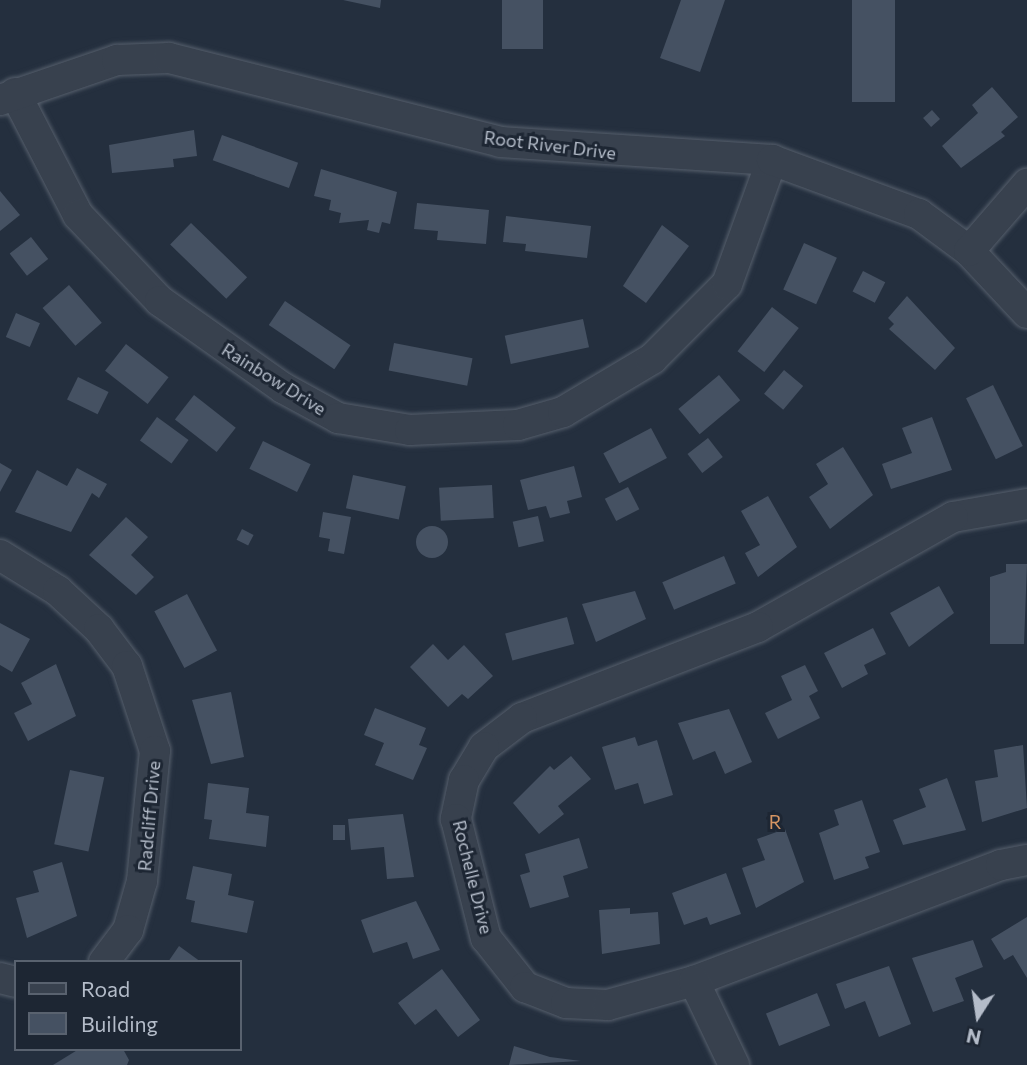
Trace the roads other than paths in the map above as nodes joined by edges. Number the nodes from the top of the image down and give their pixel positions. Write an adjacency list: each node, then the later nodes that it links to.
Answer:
1 (8, 97): 2 (street, Root River Drive); 2 (street, Rainbow Drive)
2 (772, 160): 4 (street, Root River Drive)
3 (1027, 184): 4 (street)
4 (969, 251): 5 (street, Root River Drive)
5 (1027, 313)
6 (1027, 505): 10 (street, Rochelle Drive)
7 (0, 555): 9 (street, Radcliff Drive)
8 (1027, 860): 10 (street, Rochelle Drive)
9 (106, 960)
10 (694, 981): 11 (street)
11 (734, 1065)

